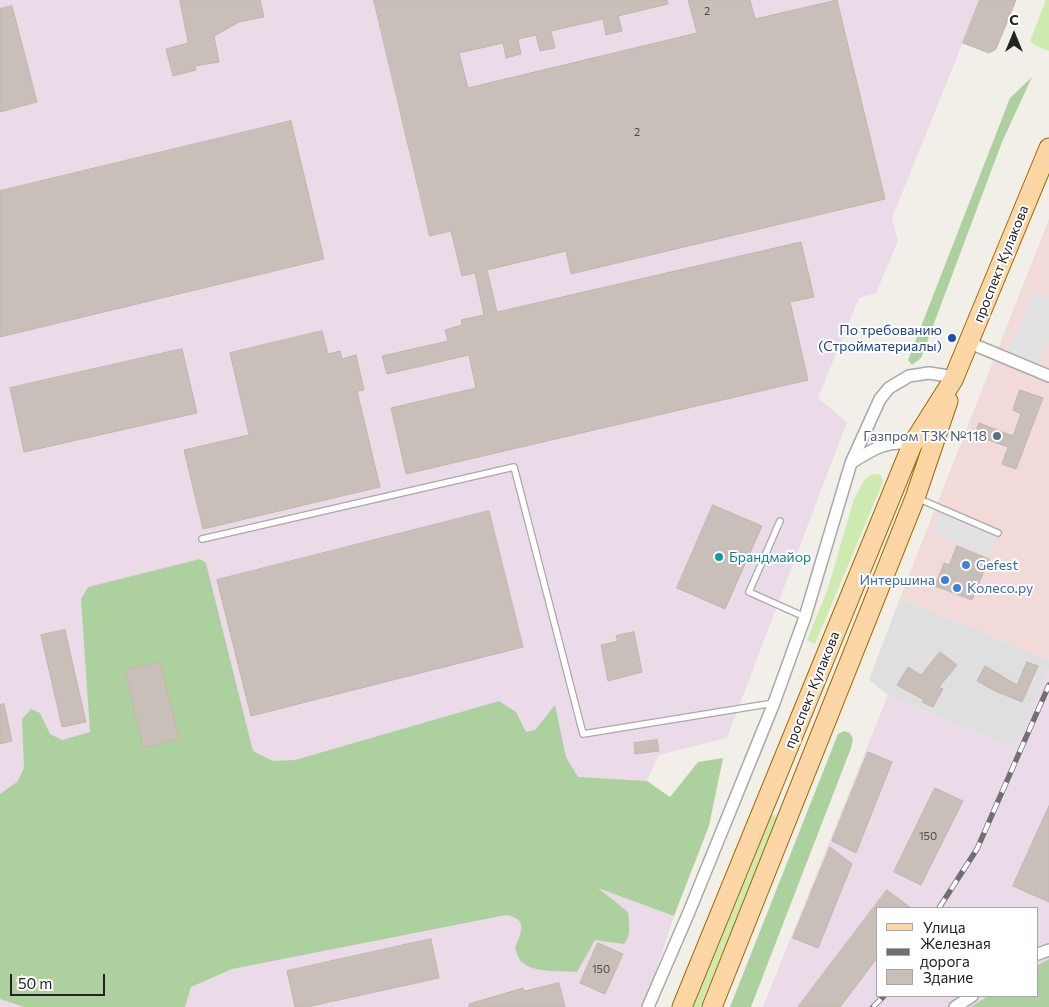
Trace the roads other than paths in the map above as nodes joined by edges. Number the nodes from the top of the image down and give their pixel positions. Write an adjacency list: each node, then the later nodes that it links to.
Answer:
1 (1049, 148): 2 (main road, проспект Кулакова)
2 (970, 343): 3 (street); 4 (main road, проспект Кулакова)
3 (1049, 376)
4 (954, 378): 5 (main road, проспект Кулакова); 6 (main road, проспект Кулакова); 7 (street)
5 (912, 445): 6 (street); 7 (street); 16 (main road, проспект Кулакова)
6 (932, 451): 8 (main road, проспект Кулакова)
7 (851, 463): 12 (street)
8 (915, 498): 10 (lane); 17 (main road, проспект Кулакова)
9 (780, 520): 12 (lane)
10 (998, 533)
11 (202, 539): 13 (lane)
12 (805, 617): 13 (street)
13 (774, 703): 15 (street)
14 (970, 997): 18 (street)
15 (648, 1007)
16 (682, 1007)
17 (712, 1007)
18 (955, 1007)

